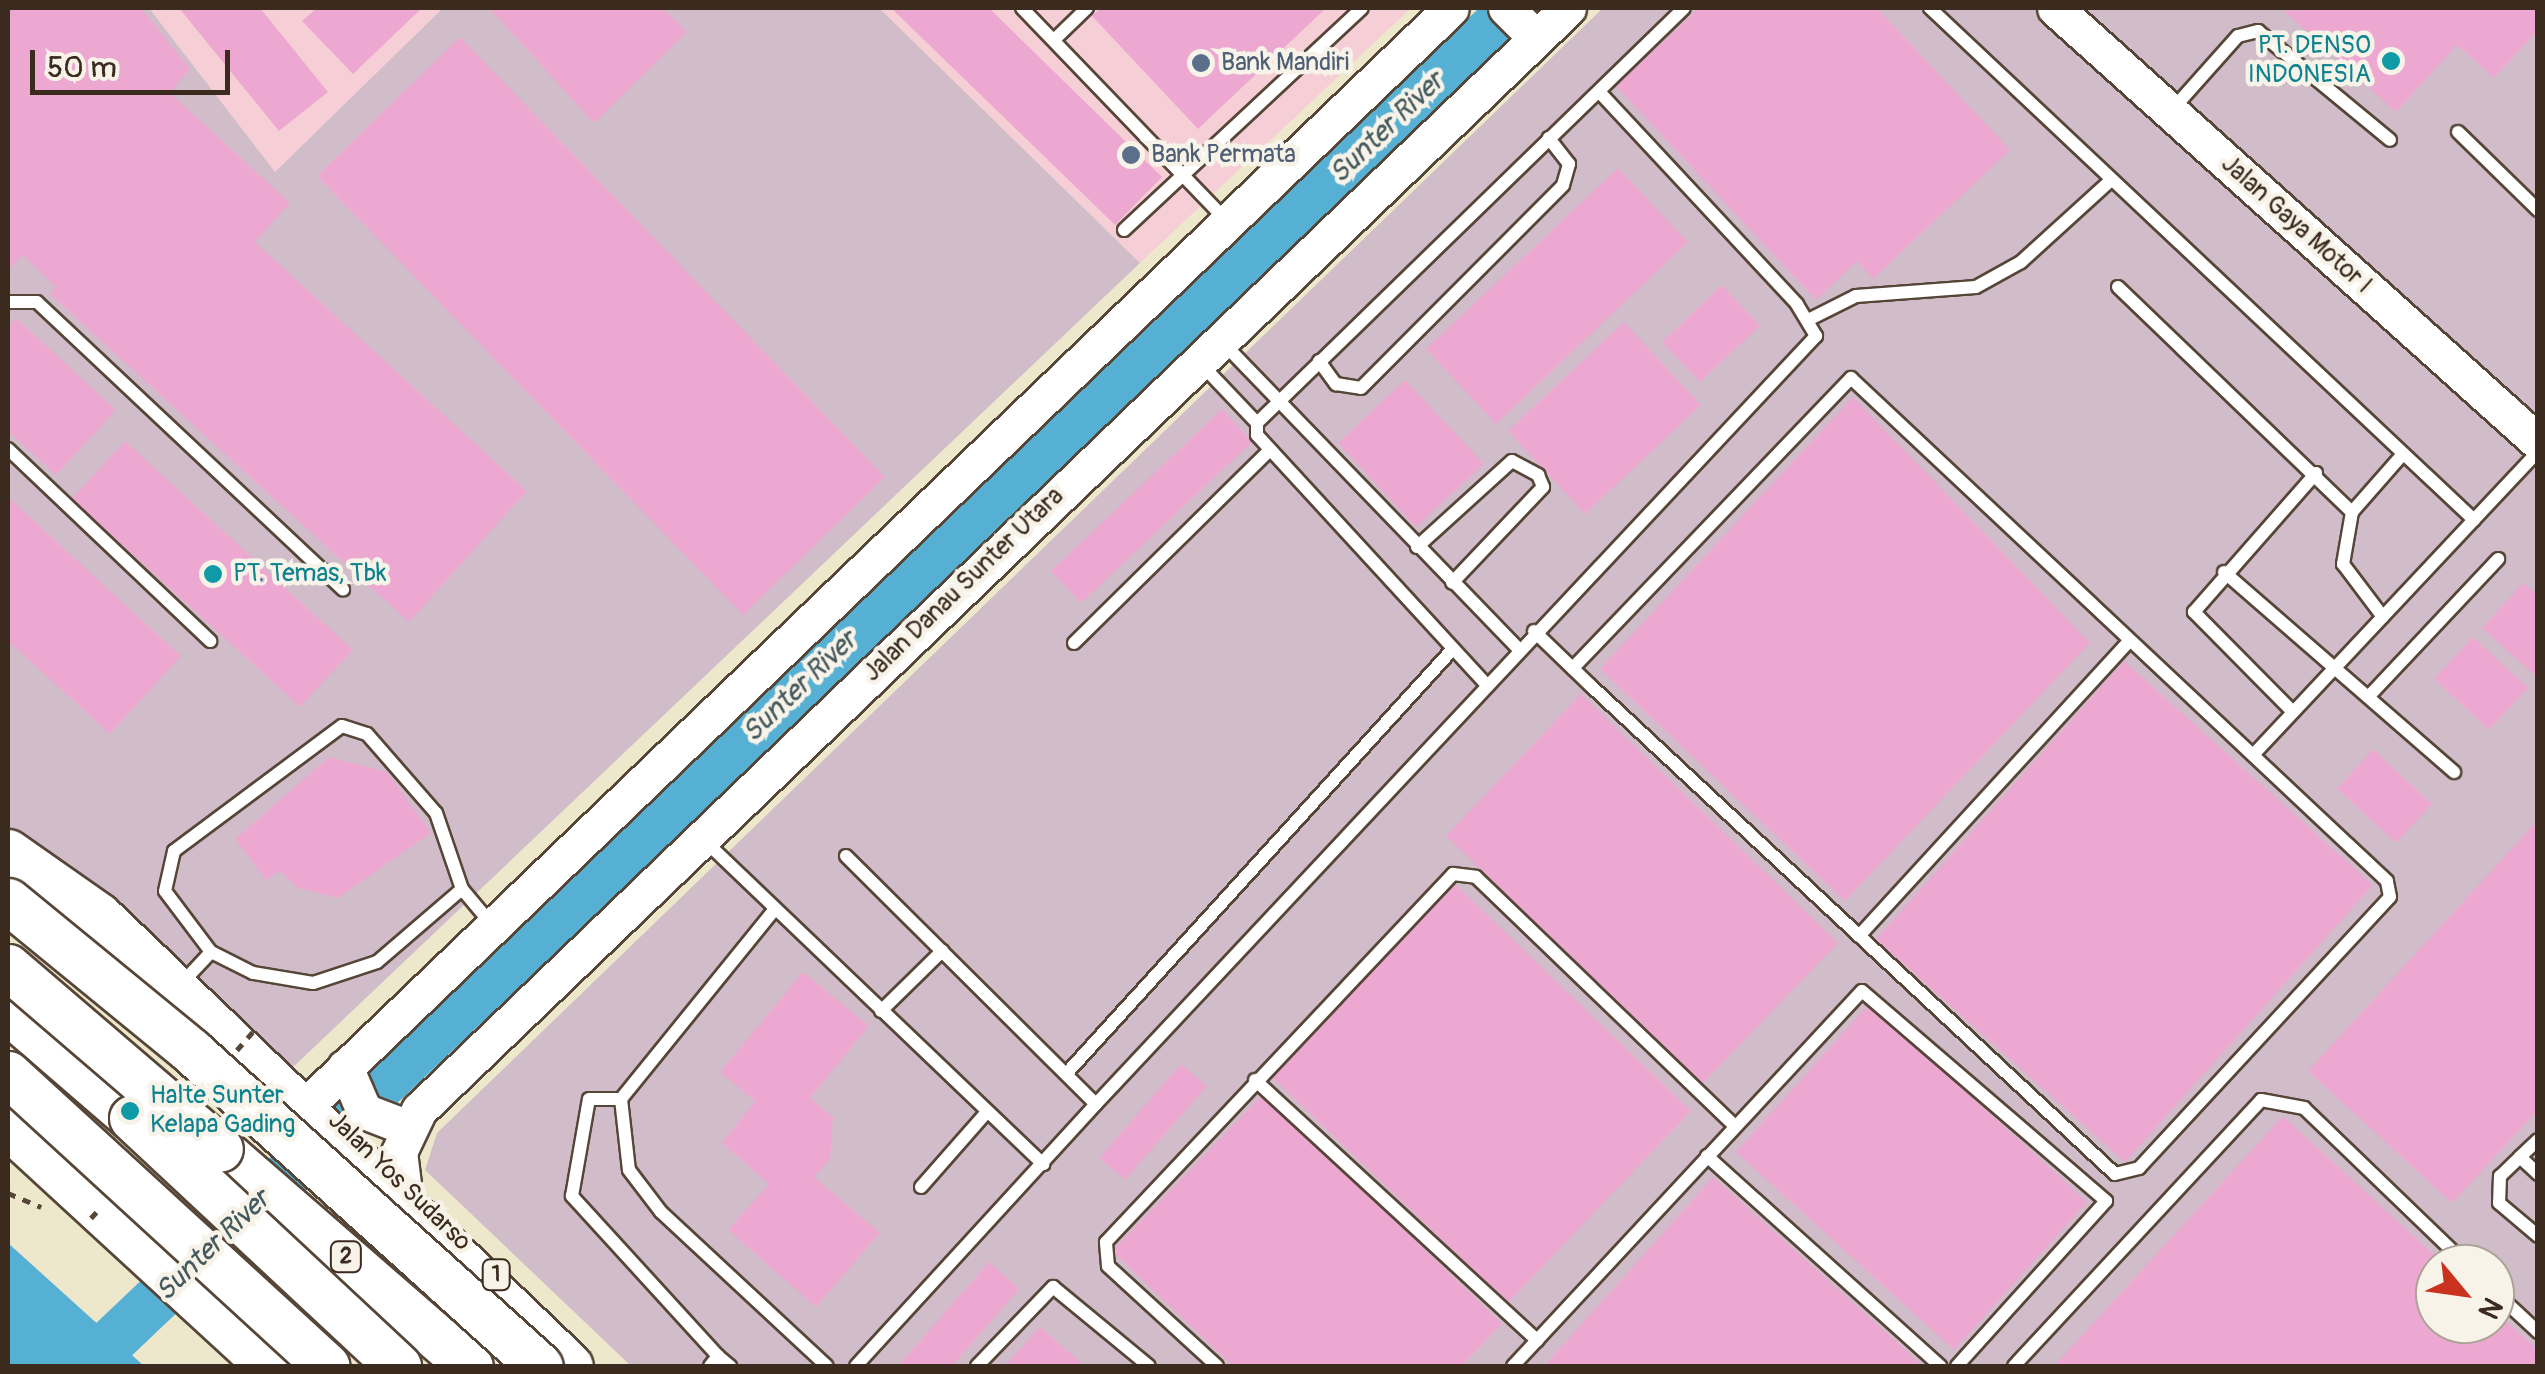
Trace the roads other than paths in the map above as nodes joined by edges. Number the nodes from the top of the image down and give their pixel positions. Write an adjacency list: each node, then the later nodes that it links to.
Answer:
1 (1022, 8): 9 (lane)
2 (1087, 8): 9 (lane)
3 (1362, 8): 15 (lane)
4 (1684, 8): 10 (lane)
5 (1930, 8): 16 (lane)
6 (2055, 8): 11 (main road, Jalan Gaya Motor I)
7 (1541, 16): 23 (main road, Jalan Danau Sunter Utara)
8 (1440, 18): 18 (main road)
9 (1054, 40): 15 (lane)
10 (1599, 92): 13 (lane); 22 (lane)
11 (2170, 112): 14 (lane); 27 (main road, Jalan Gaya Motor I)
12 (2458, 132): 17 (lane)
13 (1550, 138): 24 (lane); 24 (lane)
14 (2390, 140)
15 (1183, 171): 18 (lane); 19 (lane)
16 (2111, 180): 22 (lane); 31 (lane)
17 (2535, 203)
18 (1228, 222): 62 (main road)
19 (1124, 230)
20 (2118, 287): 32 (lane)
21 (8, 302): 39 (lane)
22 (1810, 319): 41 (lane)
23 (1209, 350): 25 (lane); 26 (lane); 54 (main road, Jalan Danau Sunter Utara)
24 (1318, 361): 25 (lane)
25 (1278, 403): 26 (lane); 35 (lane)
26 (1257, 423): 29 (lane)
27 (2538, 442)
28 (8, 449): 42 (lane)
29 (1270, 450): 44 (lane); 46 (lane)
30 (2538, 452): 34 (lane)
31 (2403, 454): 33 (lane); 34 (lane)
32 (2316, 473): 33 (lane); 37 (lane)
33 (2352, 512): 40 (lane)
34 (2474, 520): 40 (lane)
35 (1417, 547): 38 (lane); 38 (lane)
36 (2498, 559): 50 (lane)
37 (2224, 572): 48 (lane); 51 (lane)
38 (1452, 582): 45 (lane)
39 (343, 589)
40 (2382, 617): 48 (lane)
41 (1534, 630): 45 (lane); 47 (lane)
42 (210, 640)
43 (2129, 641): 47 (lane); 52 (lane); 63 (lane)
44 (1074, 643)
45 (1518, 648): 49 (lane)
46 (1452, 650): 49 (lane); 71 (lane)
47 (1573, 668): 63 (lane)
48 (2334, 670): 50 (lane); 51 (lane)
49 (1485, 684): 75 (lane)
50 (2370, 694): 53 (lane)
51 (2292, 712): 52 (lane)
52 (2252, 754): 63 (lane)
53 (2454, 772)
54 (700, 836): 61 (lane); 80 (main road, Jalan Danau Sunter Utara)
55 (8, 852): 67 (highway, Jalan Yos Sudarso / 1)
56 (846, 856): 64 (lane)
57 (8, 867): 67 (highway, Jalan Yos Sudarso / 1)
58 (8, 886): 67 (lane)
59 (462, 889): 62 (lane); 65 (lane); 65 (lane)
60 (8, 900): 103 (highway, bridge)
61 (774, 910): 69 (lane); 74 (lane)
62 (493, 926): 76 (main road)
63 (1859, 936)
64 (942, 951): 69 (lane); 71 (lane)
65 (211, 952): 67 (lane)
66 (8, 967): 101 (highway, 2, bridge)
67 (147, 979): 76 (highway, Jalan Yos Sudarso / 1); 76 (lane)
68 (8, 1011): 100 (highway, 2, bridge)
69 (881, 1012): 77 (lane)
70 (8, 1074): 99 (highway, bridge)
71 (1066, 1074): 75 (lane)
72 (1255, 1080): 79 (lane); 95 (lane); 111 (lane)
73 (8, 1096): 90 (lane)
74 (621, 1098): 96 (lane); 107 (lane)
75 (1096, 1104): 84 (lane)
76 (334, 1112): 80 (main road); 86 (highway, Jalan Yos Sudarso / 1); 91 (highway, Jalan Yos Sudarso / 1)
77 (987, 1112): 84 (lane); 87 (lane)
78 (8, 1126): 90 (highway)
79 (1734, 1126): 82 (lane); 114 (lane)
80 (408, 1128): 86 (main road)
81 (2538, 1140): 83 (lane)
82 (1707, 1156): 95 (lane); 113 (lane)
83 (2520, 1157): 85 (lane); 88 (lane)
84 (1043, 1164): 108 (lane)
85 (2538, 1174)
86 (403, 1184): 105 (highway, Jalan Yos Sudarso / 1)
87 (920, 1187)
88 (2538, 1236)
89 (2445, 1244): 115 (lane)
90 (174, 1265): 92 (highway)
91 (470, 1269): 102 (highway); 104 (highway, Jalan Yos Sudarso / 1)
92 (212, 1300): 97 (highway); 98 (lane)
93 (2515, 1311): 94 (lane)
94 (2538, 1332)
95 (1538, 1340): 112 (lane)
96 (714, 1361): 106 (lane)
97 (269, 1366)
98 (299, 1366)
99 (327, 1366)
100 (398, 1366)
101 (470, 1366)
102 (481, 1366)
103 (540, 1366)
104 (570, 1366)
105 (588, 1366)
106 (730, 1366)
107 (827, 1366)
108 (856, 1366)
109 (977, 1366): 110 (lane)
110 (1149, 1366)
111 (1217, 1366)
112 (1514, 1366)
113 (1940, 1366)
114 (1958, 1366)
115 (2014, 1366)

